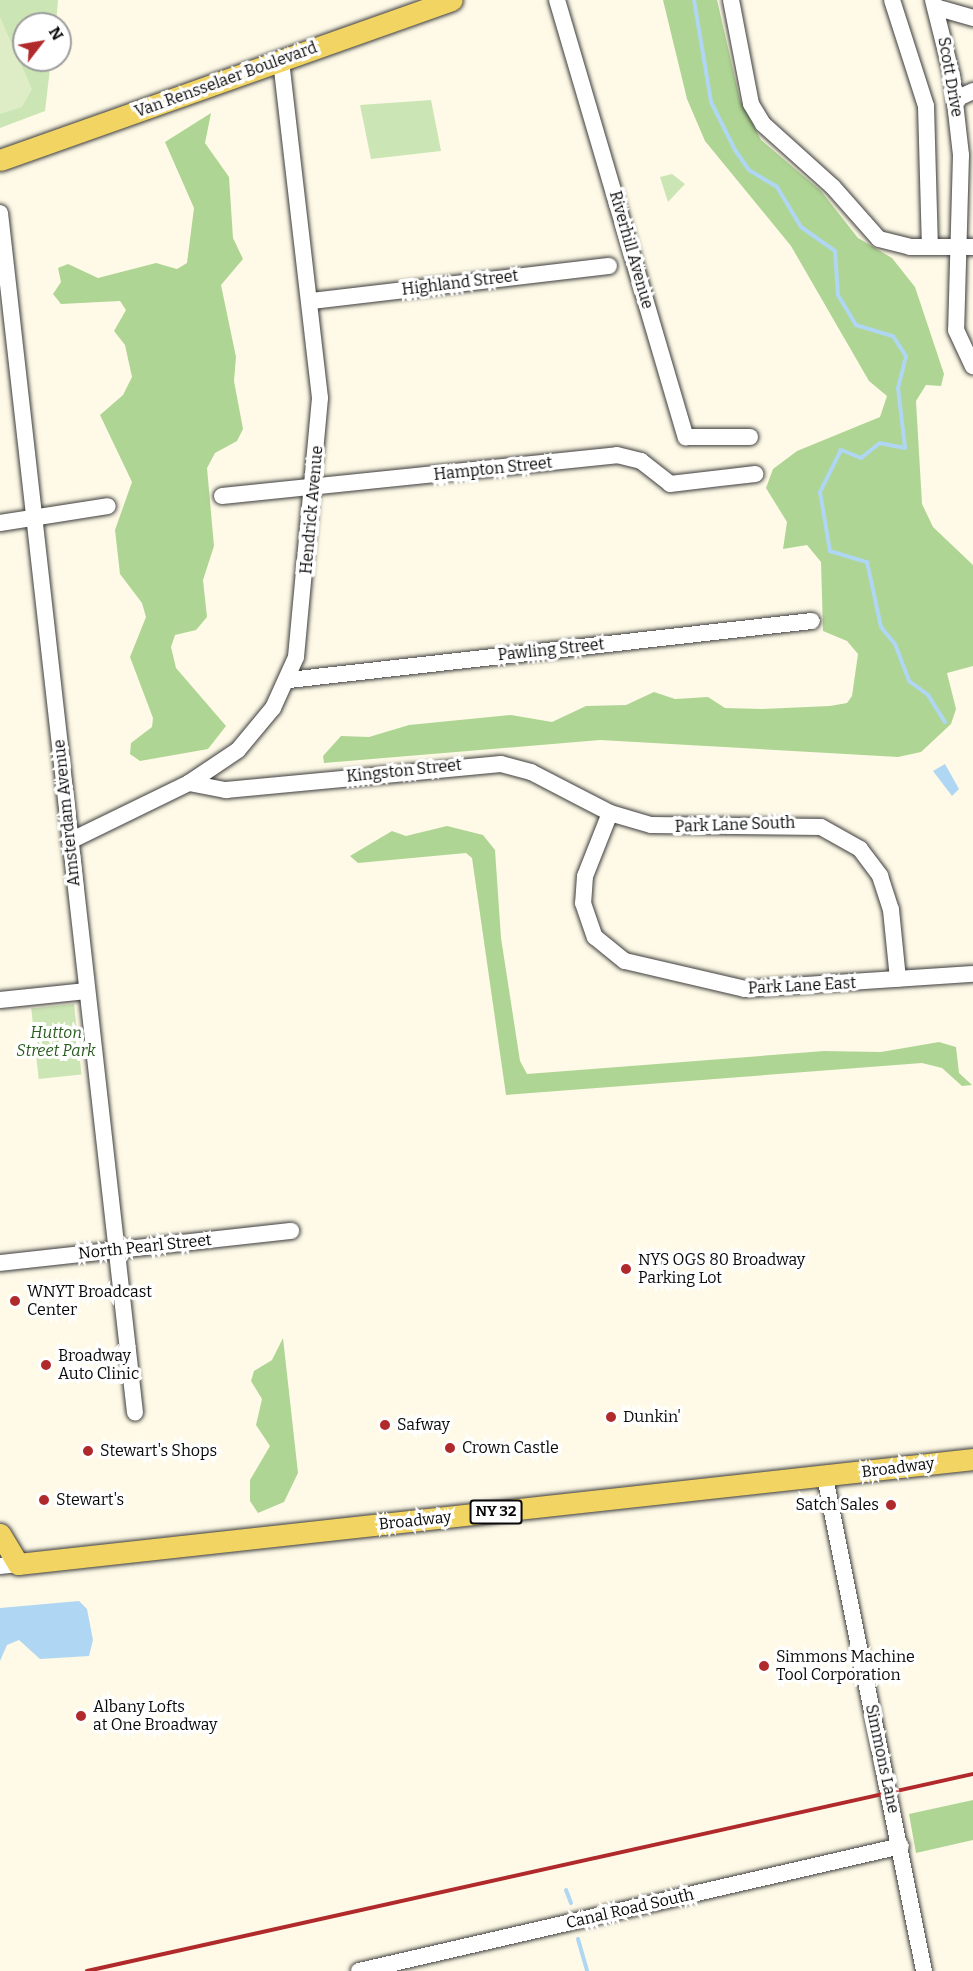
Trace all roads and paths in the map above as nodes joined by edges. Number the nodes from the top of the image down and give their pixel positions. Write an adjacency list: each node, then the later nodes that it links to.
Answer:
1 (452, 0): 7 (main road, Van Rensselaer Boulevard)
2 (557, 0): 19 (street, Riverhill Avenue)
3 (731, 0): 13 (street)
4 (892, 0): 13 (street)
5 (934, 3): 6 (street); 9 (street, Scott Drive)
6 (973, 18)
7 (281, 60): 11 (main road, Van Rensselaer Boulevard); 16 (street, Hendrick Avenue)
8 (973, 91): 9 (street)
9 (956, 99): 10 (street, Scott Drive)
10 (967, 156): 14 (street, Scott Drive)
11 (0, 160)
12 (0, 213): 24 (street, Amsterdam Avenue)
13 (930, 247): 14 (street)
14 (968, 248): 17 (street, Scott Drive)
15 (609, 266): 16 (street, Highland Street)
16 (311, 301): 21 (street, Hendrick Avenue)
17 (965, 305): 18 (street, Scott Drive)
18 (973, 366)
19 (750, 437)
20 (755, 474): 21 (street, Hampton Street)
21 (314, 488): 22 (street, Hampton Street); 27 (street, Hendrick Avenue)
22 (222, 496)
23 (108, 506): 24 (street)
24 (35, 519): 25 (street); 30 (street, Amsterdam Avenue)
25 (0, 523)
26 (812, 621): 27 (street, Pawling Street)
27 (289, 680): 28 (street, Hendrick Avenue)
28 (189, 783): 29 (street, Kingston Street); 30 (street, Hendrick Avenue)
29 (609, 813): 32 (street, Park Lane South); 32 (street, Park Lane East)
30 (70, 841): 33 (street, Amsterdam Avenue)
31 (973, 974): 32 (street, Park Lane East)
32 (898, 979)
33 (87, 991): 34 (street); 36 (street, Amsterdam Avenue)
34 (0, 1000)
35 (291, 1231): 36 (street, North Pearl Street)
36 (116, 1250): 37 (street, North Pearl Street); 38 (street, Amsterdam Avenue)
37 (0, 1263)
38 (135, 1412)
39 (973, 1459): 40 (main road, Broadway / NY 32)
40 (825, 1477): 42 (main road, Broadway / NY 32); 43 (street, Simmons Lane)
41 (0, 1534): 42 (main road, NY 32)
42 (9, 1565)
43 (901, 1846): 44 (street, Canal Road South); 45 (street, Simmons Lane)
44 (359, 1971)
45 (924, 1971)

